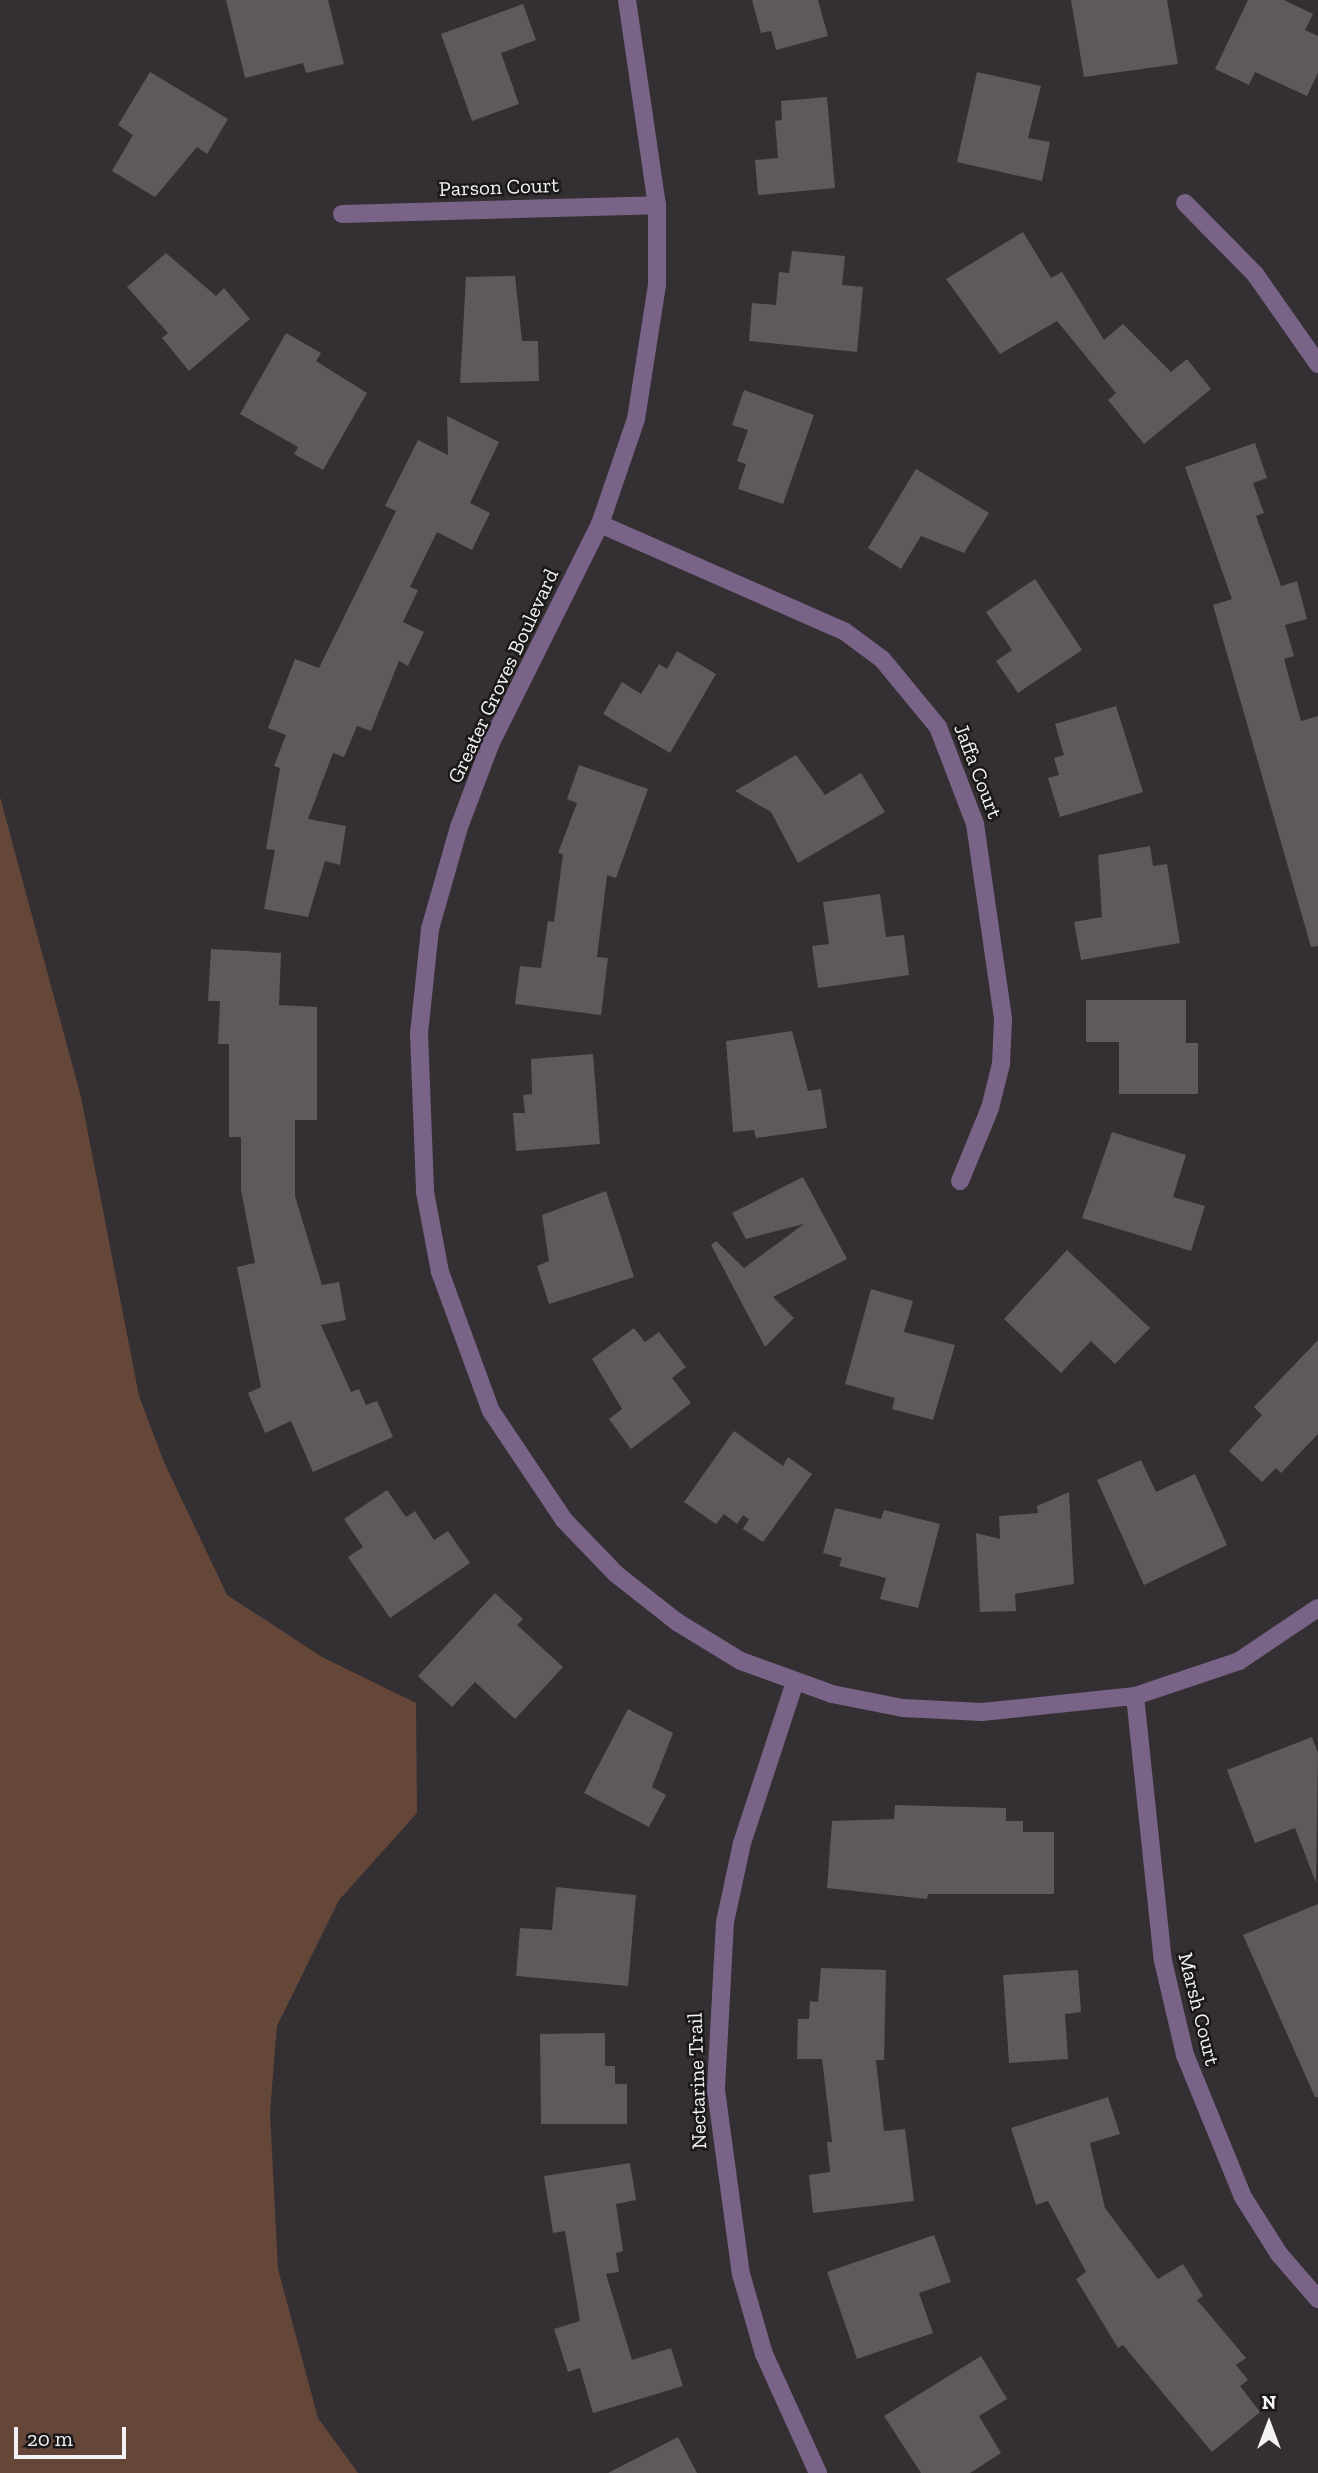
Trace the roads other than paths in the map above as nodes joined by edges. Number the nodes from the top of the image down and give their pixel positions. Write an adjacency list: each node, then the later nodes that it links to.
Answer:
1 (627, 0): 3 (street, Greater Groves Boulevard)
2 (1185, 204): 5 (street)
3 (657, 205): 4 (street, Parson Court); 6 (street, Greater Groves Boulevard)
4 (342, 214)
5 (1318, 363)
6 (600, 524): 7 (street, Jaffa Court); 9 (street, Greater Groves Boulevard)
7 (960, 1181)
8 (1318, 1608): 10 (street, Greater Groves Boulevard)
9 (796, 1682): 10 (street, Greater Groves Boulevard); 12 (street, Nectarine Trail)
10 (1135, 1696): 11 (street, Marsh Court)
11 (1318, 2299)
12 (818, 2473)

